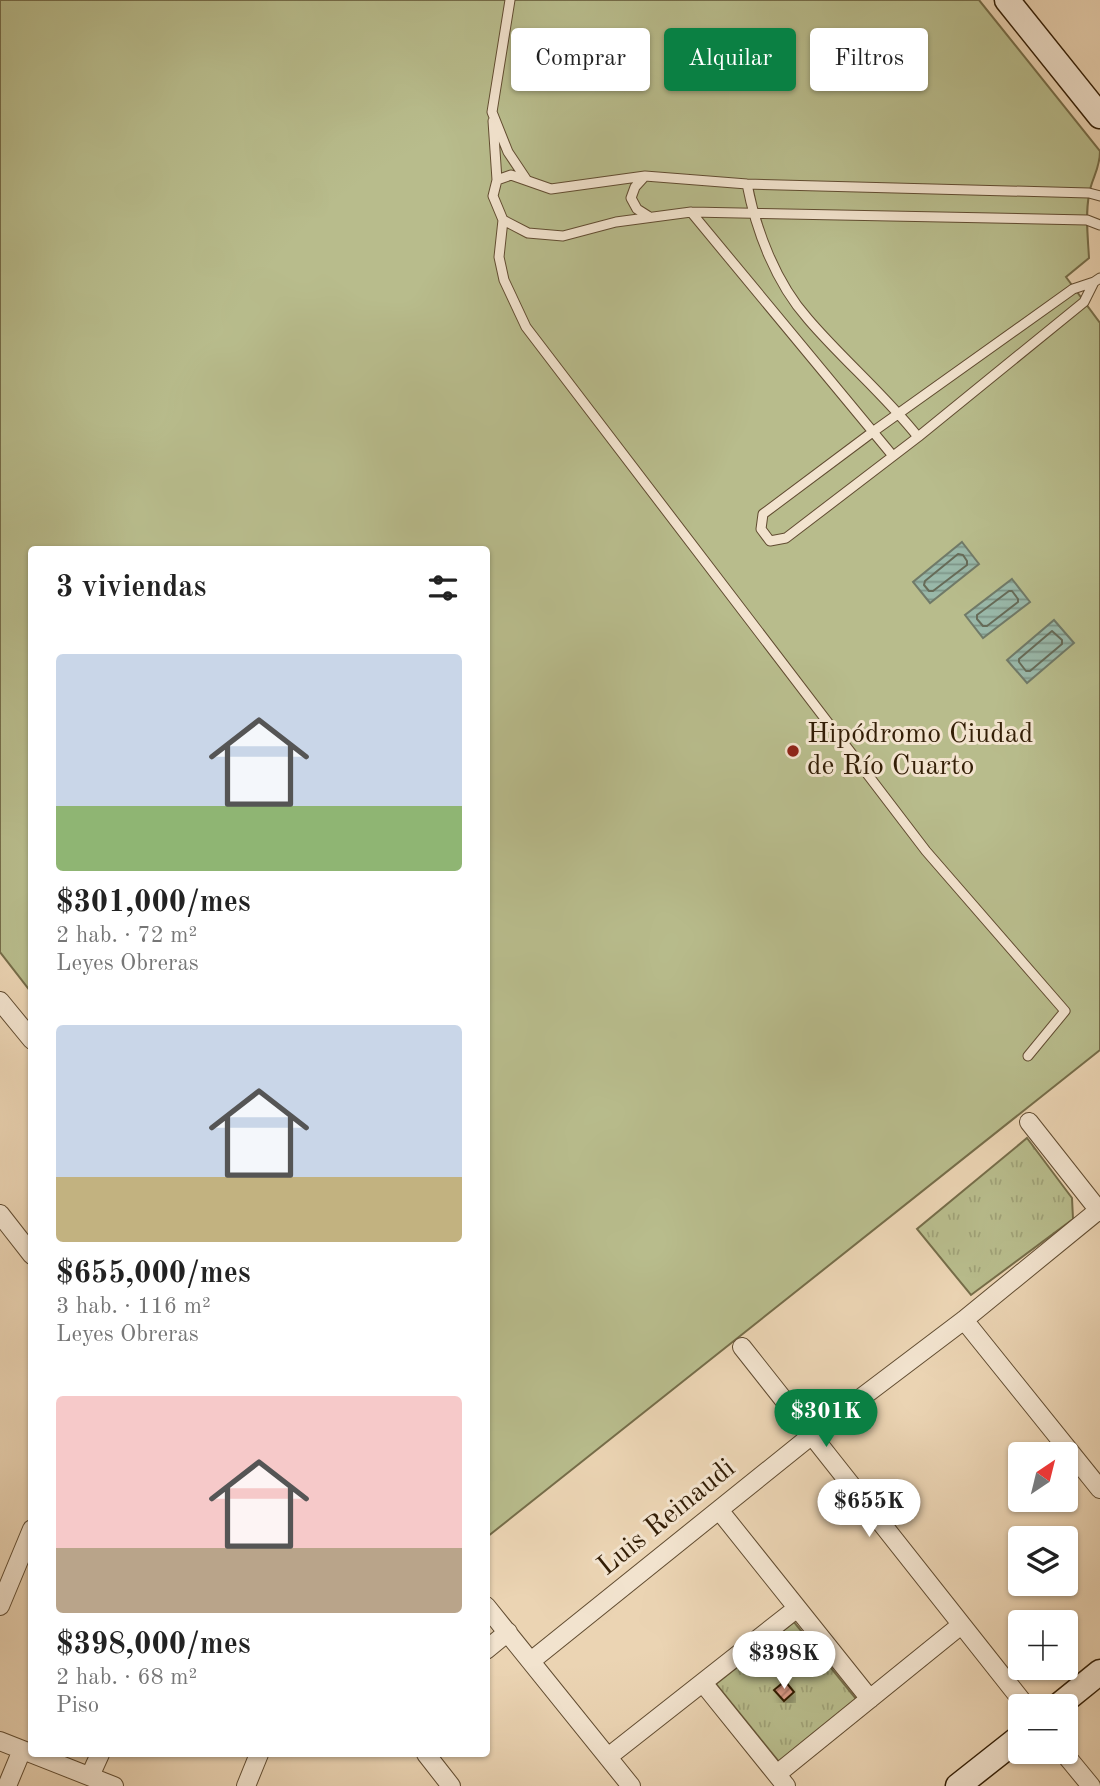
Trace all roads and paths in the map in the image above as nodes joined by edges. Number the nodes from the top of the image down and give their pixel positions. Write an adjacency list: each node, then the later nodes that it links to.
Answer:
1 (510, 0): 3 (lane)
2 (1007, 0): 4 (main road)
3 (492, 112): 6 (lane); 7 (lane)
4 (1100, 116)
5 (645, 176): 6 (lane); 8 (lane); 12 (lane)
6 (526, 179): 7 (lane)
7 (497, 180): 13 (lane)
8 (747, 184): 9 (lane); 11 (lane)
9 (1100, 196)
10 (691, 212): 11 (lane); 12 (lane); 17 (lane)
11 (752, 212): 14 (lane); 16 (lane)
12 (648, 216): 13 (lane)
13 (503, 220): 22 (lane)
14 (1100, 225)
15 (1097, 280): 16 (lane); 18 (lane)
16 (899, 414): 17 (lane); 18 (lane)
17 (874, 432): 19 (lane); 19 (lane)
18 (918, 437): 19 (lane)
19 (893, 456)
20 (0, 1001): 21 (street)
21 (28, 1035)
22 (1028, 1056)
23 (1029, 1122): 24 (street)
24 (1100, 1211): 27 (street, Luis Reinaudi)
25 (0, 1214): 26 (street)
26 (28, 1250)
27 (964, 1320): 29 (street, Luis Reinaudi); 30 (street)
28 (742, 1347): 29 (street)
29 (812, 1435): 31 (street, Luis Reinaudi); 36 (street)
30 (1100, 1489)
31 (719, 1510): 34 (street); 39 (street, Luis Reinaudi)
32 (28, 1539): 33 (street)
33 (0, 1606)
34 (796, 1609): 41 (street); 44 (street)
35 (490, 1611): 37 (street)
36 (961, 1626): 42 (street); 44 (street)
37 (508, 1632): 38 (street); 39 (street)
38 (490, 1647)
39 (531, 1661): 53 (street)
40 (1100, 1672): 43 (main road)
41 (703, 1683): 53 (street); 56 (street)
42 (1016, 1694)
43 (1073, 1694)
44 (870, 1699): 56 (street)
45 (0, 1741): 47 (street)
46 (1008, 1746): 62 (main road)
47 (22, 1750): 48 (street); 57 (street)
48 (28, 1752)
49 (40, 1757): 55 (street)
50 (99, 1757): 55 (street)
51 (258, 1757): 59 (street)
52 (428, 1757): 60 (street)
53 (608, 1757): 61 (street)
54 (1073, 1764): 63 (street)
55 (90, 1776): 58 (street)
56 (782, 1780)
57 (7, 1786)
58 (114, 1786)
59 (246, 1786)
60 (451, 1786)
61 (631, 1786)
62 (958, 1786)
63 (1091, 1786)

